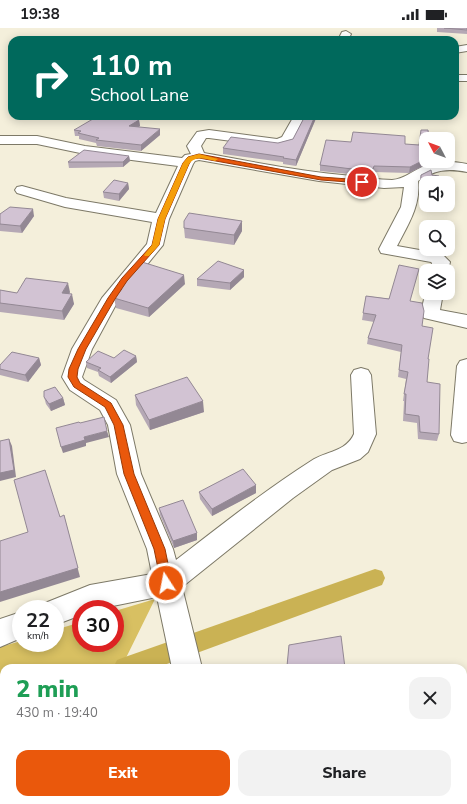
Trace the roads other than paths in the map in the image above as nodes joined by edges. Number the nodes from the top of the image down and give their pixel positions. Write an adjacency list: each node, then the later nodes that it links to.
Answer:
1 (298, 120): 3 (street)
2 (0, 140): 3 (street)
3 (192, 160): 5 (street); 7 (street)
4 (467, 168): 5 (street)
5 (411, 180): 8 (street)
6 (22, 190): 7 (street)
7 (161, 219): 14 (street)
8 (441, 264)
9 (433, 300): 10 (street)
10 (467, 322)
11 (467, 366): 13 (street)
12 (361, 375): 14 (street)
13 (462, 435)
14 (166, 583): 15 (street); 18 (street)
15 (64, 608)
16 (12, 628): 17 (street)
17 (0, 633)
18 (186, 664)

